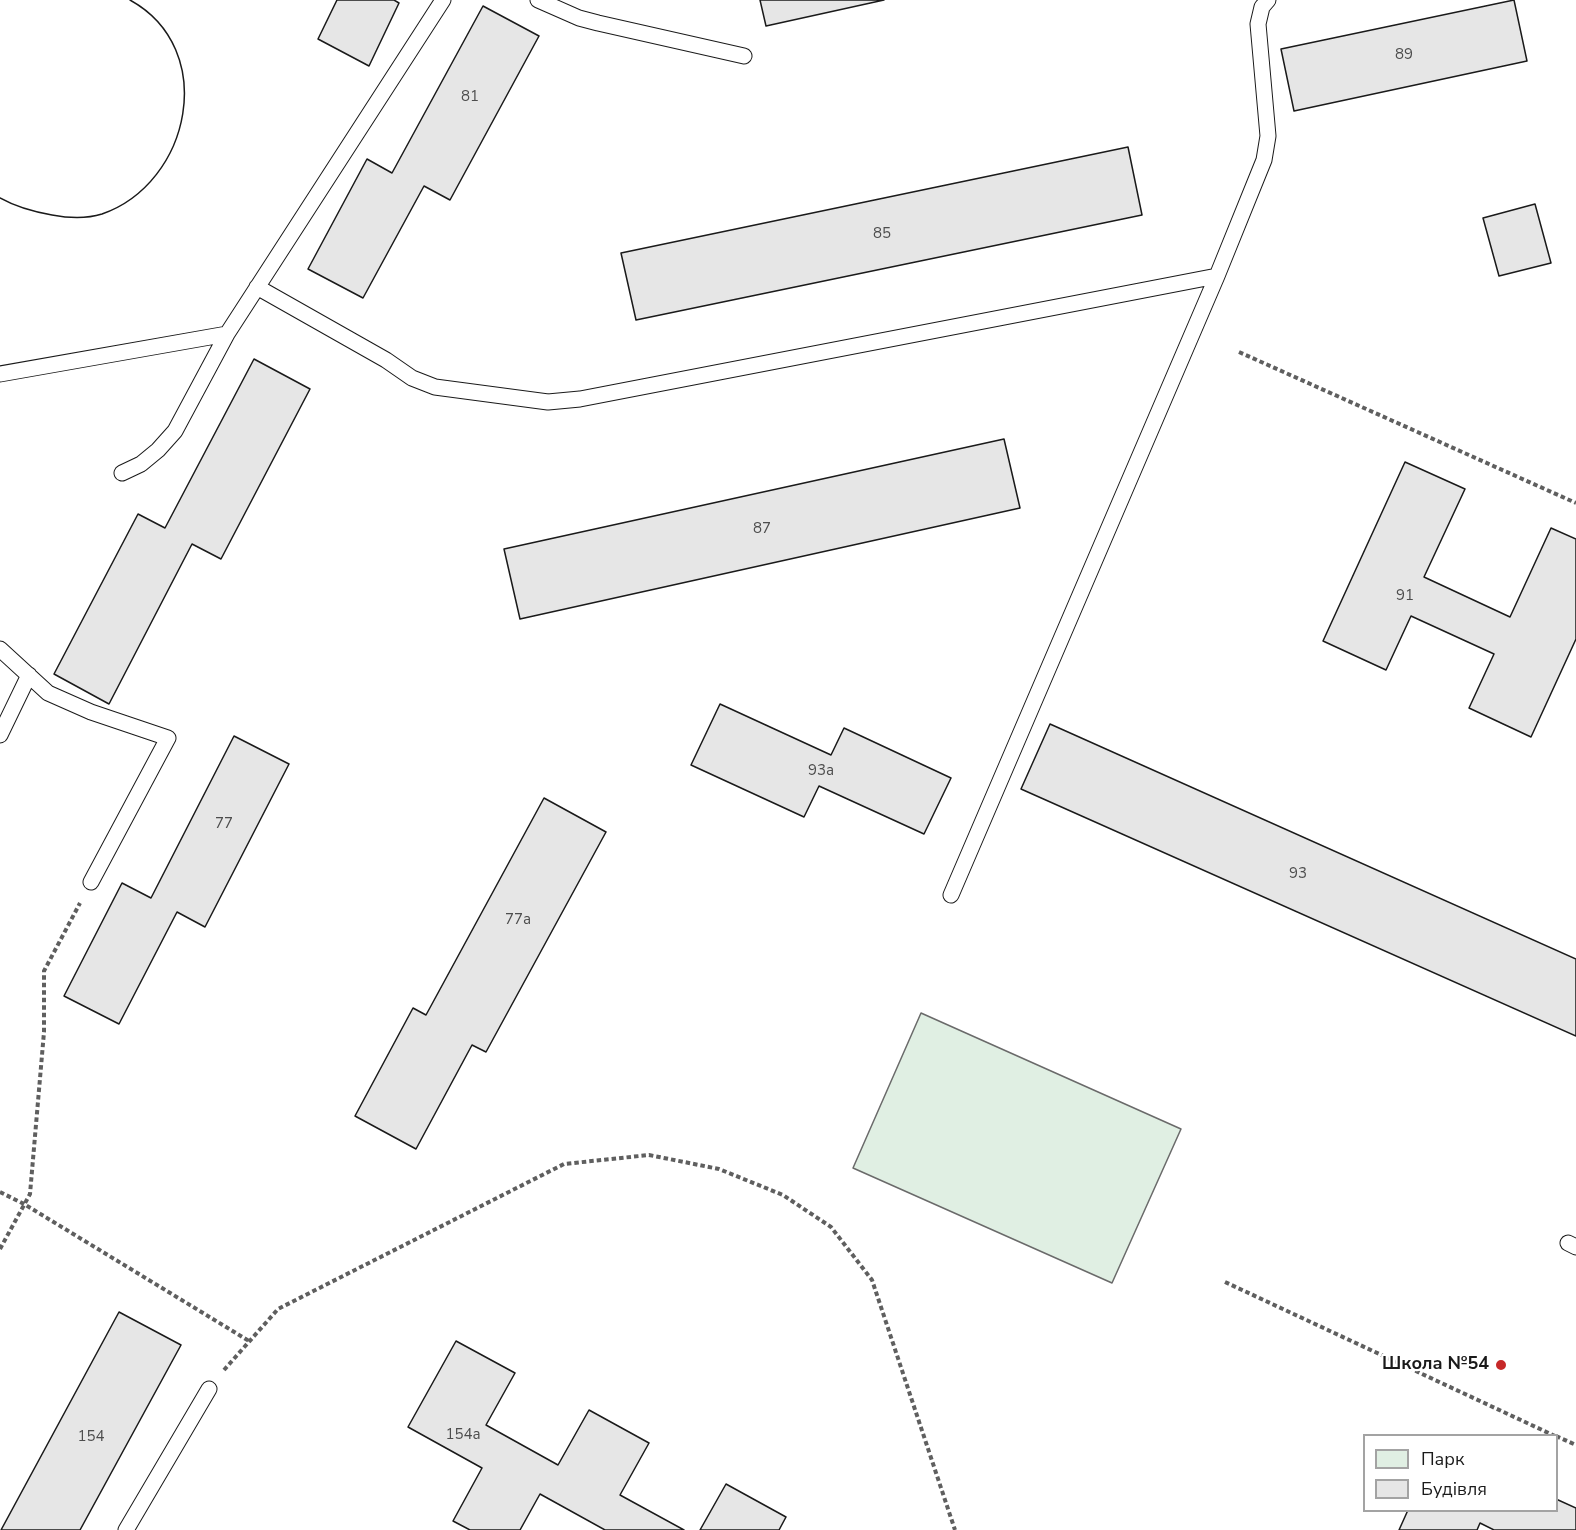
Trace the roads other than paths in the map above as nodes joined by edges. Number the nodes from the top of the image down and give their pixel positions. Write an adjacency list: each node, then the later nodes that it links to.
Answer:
1 (443, 0): 6 (lane)
2 (538, 0): 4 (lane)
3 (1268, 0): 5 (lane)
4 (744, 56)
5 (1217, 276): 6 (lane); 14 (lane)
6 (258, 287): 7 (lane)
7 (227, 334): 8 (lane); 9 (lane)
8 (0, 374)
9 (122, 473)
10 (0, 649): 11 (lane)
11 (29, 675): 12 (lane); 13 (lane)
12 (0, 735)
13 (92, 882)
14 (951, 895)
15 (208, 1389): 16 (lane)
16 (126, 1530)

